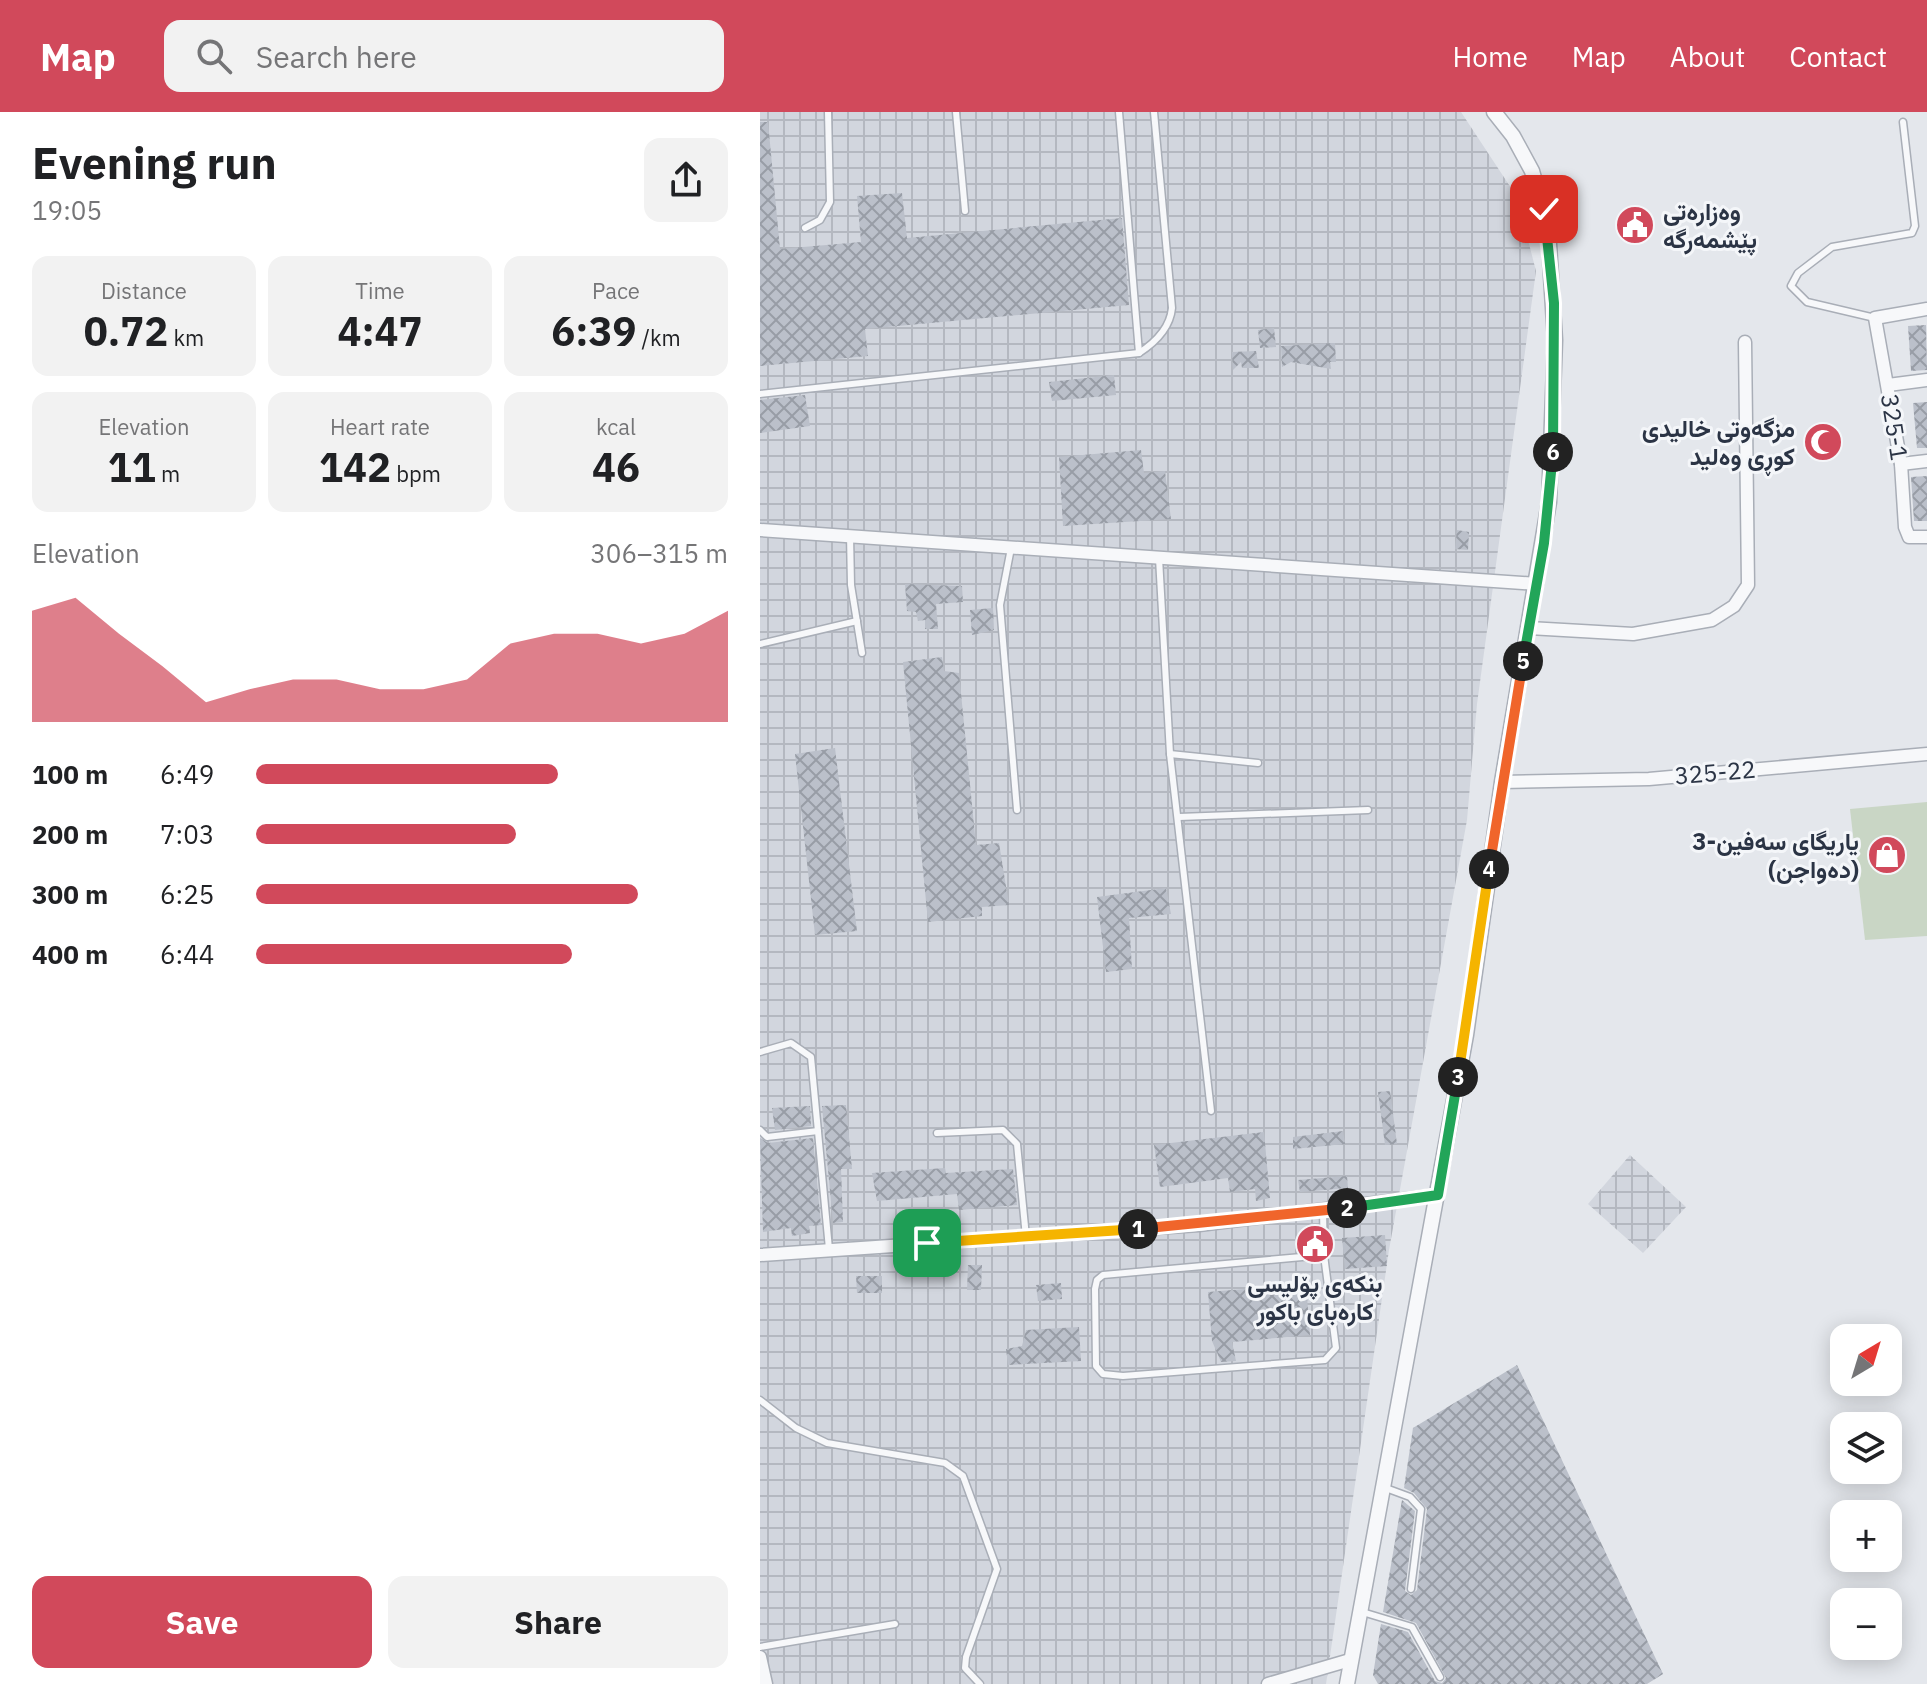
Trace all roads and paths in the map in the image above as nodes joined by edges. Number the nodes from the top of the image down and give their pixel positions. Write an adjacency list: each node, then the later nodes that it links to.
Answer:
1 (828, 112): 8 (lane)
2 (956, 112): 7 (lane)
3 (1119, 112): 12 (lane)
4 (1154, 112): 12 (lane)
5 (1494, 112): 23 (street)
6 (1903, 122): 10 (lane)
7 (965, 211)
8 (805, 228)
9 (1927, 309): 10 (street)
10 (1875, 318): 14 (street, 325-1)
11 (1745, 342): 25 (street)
12 (1139, 353): 15 (lane)
13 (1927, 380): 14 (street)
14 (1888, 385): 17 (street, 325-1)
15 (760, 394)
16 (1927, 461): 17 (street)
17 (1901, 464): 20 (street, 325-1)
18 (760, 530): 19 (street)
19 (850, 535): 21 (street); 24 (lane)
20 (1927, 537)
21 (1011, 548): 22 (street); 32 (lane)
22 (1159, 558): 23 (street); 28 (lane)
23 (1537, 584): 25 (street)
24 (857, 621): 26 (lane); 27 (lane)
25 (1529, 628): 31 (street)
26 (760, 644)
27 (862, 653)
28 (1170, 754): 30 (lane); 34 (lane)
29 (1927, 754): 31 (street, 325-22)
30 (1258, 763)
31 (1502, 782): 40 (street)
32 (1017, 810)
33 (1368, 810): 34 (lane)
34 (1179, 817): 36 (lane)
35 (760, 1052): 38 (lane)
36 (1211, 1111)
37 (760, 1130): 38 (lane)
38 (818, 1131): 43 (lane)
39 (937, 1133): 42 (lane)
40 (1438, 1195): 41 (street); 47 (street)
41 (1323, 1212): 42 (street); 45 (lane)
42 (1026, 1237): 43 (street)
43 (829, 1249): 44 (street)
44 (760, 1255)
45 (1324, 1255): 45 (lane)
46 (760, 1400): 56 (lane)
47 (1383, 1487): 48 (lane); 49 (street)
48 (1411, 1589)
49 (1359, 1611): 53 (street); 54 (lane)
50 (895, 1624): 51 (lane)
51 (760, 1647)
52 (760, 1657): 55 (street)
53 (1350, 1660): 57 (street); 58 (street)
54 (1440, 1677)
55 (766, 1684)
56 (980, 1684)
57 (1268, 1684)
58 (1347, 1684)

